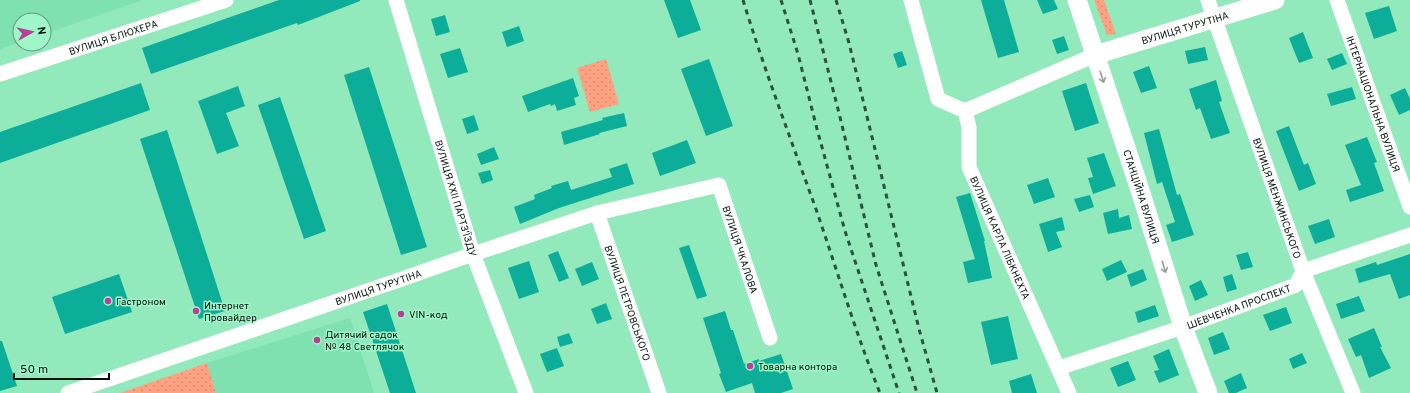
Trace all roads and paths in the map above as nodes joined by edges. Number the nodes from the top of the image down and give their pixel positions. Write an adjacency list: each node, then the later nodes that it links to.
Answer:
1 (226, 0): 9 (street, ВУЛИЦЯ БЛЮХЕРА)
2 (396, 0): 15 (street, ВУЛИЦЯ XXII ПАРТЗ'ЇЗДУ)
3 (911, 0): 10 (street)
4 (1077, 0): 8 (street, СТАНЦІЙНА ВУЛИЦЯ)
5 (1275, 0): 7 (street, ВУЛИЦЯ ТУРУТІНА)
6 (1337, 0): 12 (street, ІНТЕРНАЦІОНАЛЬНА ВУЛИЦЯ)
7 (1212, 9): 8 (street, ВУЛИЦЯ ТУРУТІНА); 16 (street, ВУЛИЦЯ МЕНЖИНСЬКОГО)
8 (1095, 55): 10 (street); 17 (street, СТАНЦІЙНА ВУЛИЦЯ, one-way to 17)
9 (0, 74)
10 (965, 110): 19 (street, ВУЛИЦЯ КАРЛА ЛІБКНЕХТА)
11 (693, 191): 13 (street, ВУЛИЦЯ ТУРУТІНА); 18 (street, ВУЛИЦЯ ЧКАЛОВА)
12 (1410, 207)
13 (597, 213): 15 (street, ВУЛИЦЯ ТУРУТІНА); 22 (street, ВУЛИЦЯ ПЕТРОВСЬКОГО)
14 (1410, 235): 16 (street)
15 (473, 254): 20 (street, ВУЛИЦЯ ТУРУТІНА); 21 (street, ВУЛИЦЯ XXII ПАРТЗ'ЇЗДУ)
16 (1303, 271): 17 (street, ШЕВЧЕНКА ПРОСПЕКТ); 25 (street, ВУЛИЦЯ МЕНЖИНСЬКОГО)
17 (1183, 327): 19 (street, ШЕВЧЕНКА ПРОСПЕКТ); 24 (street, СТАНЦІЙНА ВУЛИЦЯ)
18 (770, 338)
19 (1059, 368): 23 (street, ВУЛИЦЯ КАРЛА ЛІБКНЕХТА)
20 (68, 393)
21 (526, 393)
22 (659, 393)
23 (1069, 393)
24 (1208, 393)
25 (1353, 393)

